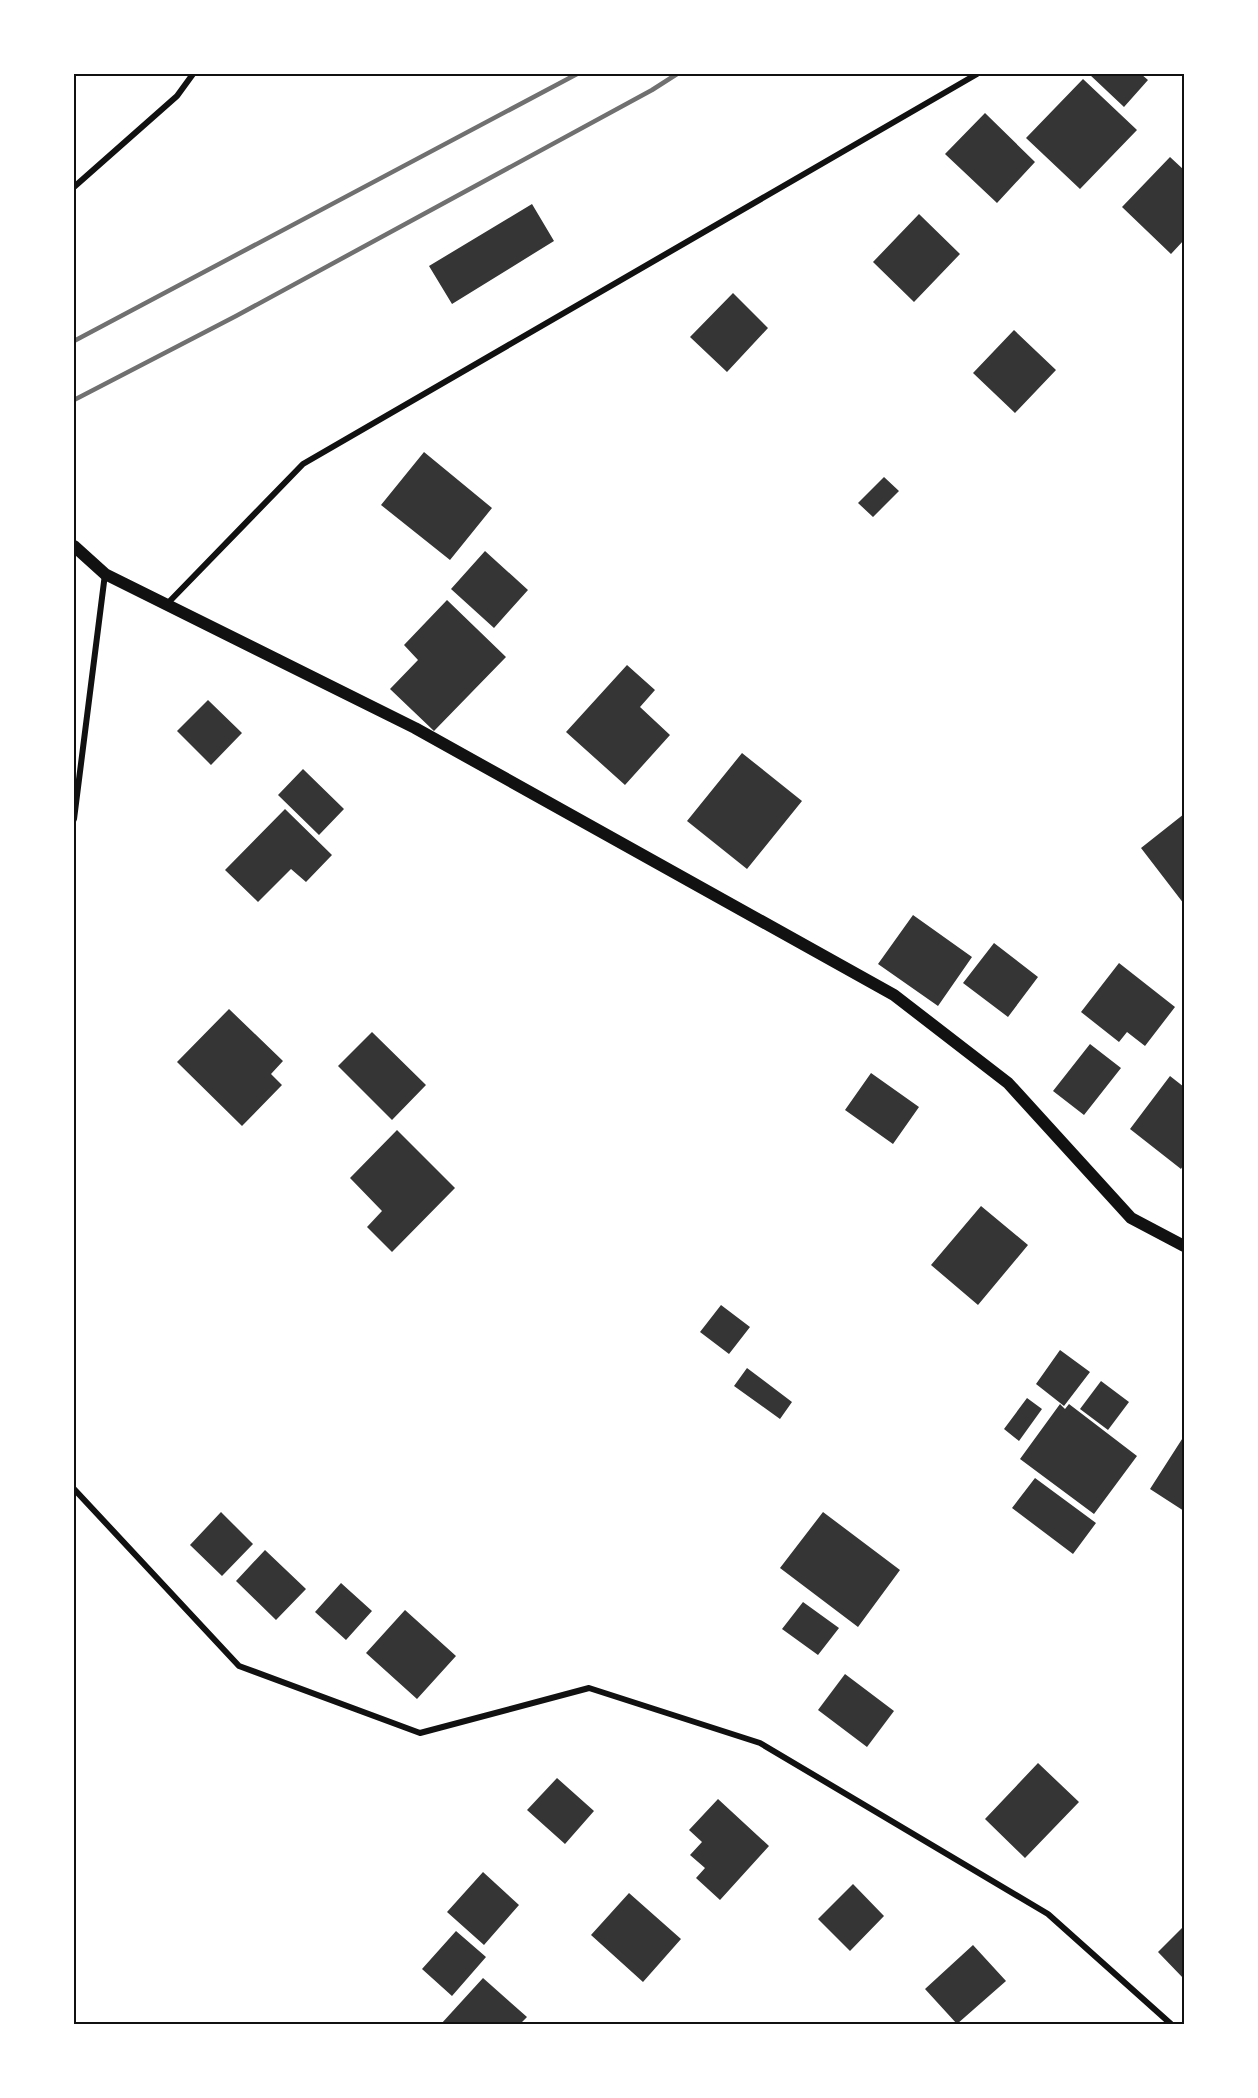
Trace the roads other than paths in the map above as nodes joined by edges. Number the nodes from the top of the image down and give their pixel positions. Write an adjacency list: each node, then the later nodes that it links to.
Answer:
1 (193, 74): 3 (street)
2 (978, 74): 6 (street)
3 (74, 187)
4 (74, 546): 5 (main road)
5 (105, 574): 6 (main road); 7 (street)
6 (167, 604): 8 (main road)
7 (74, 819)
8 (1185, 1246)
9 (74, 1489): 10 (street)
10 (1171, 2025)

